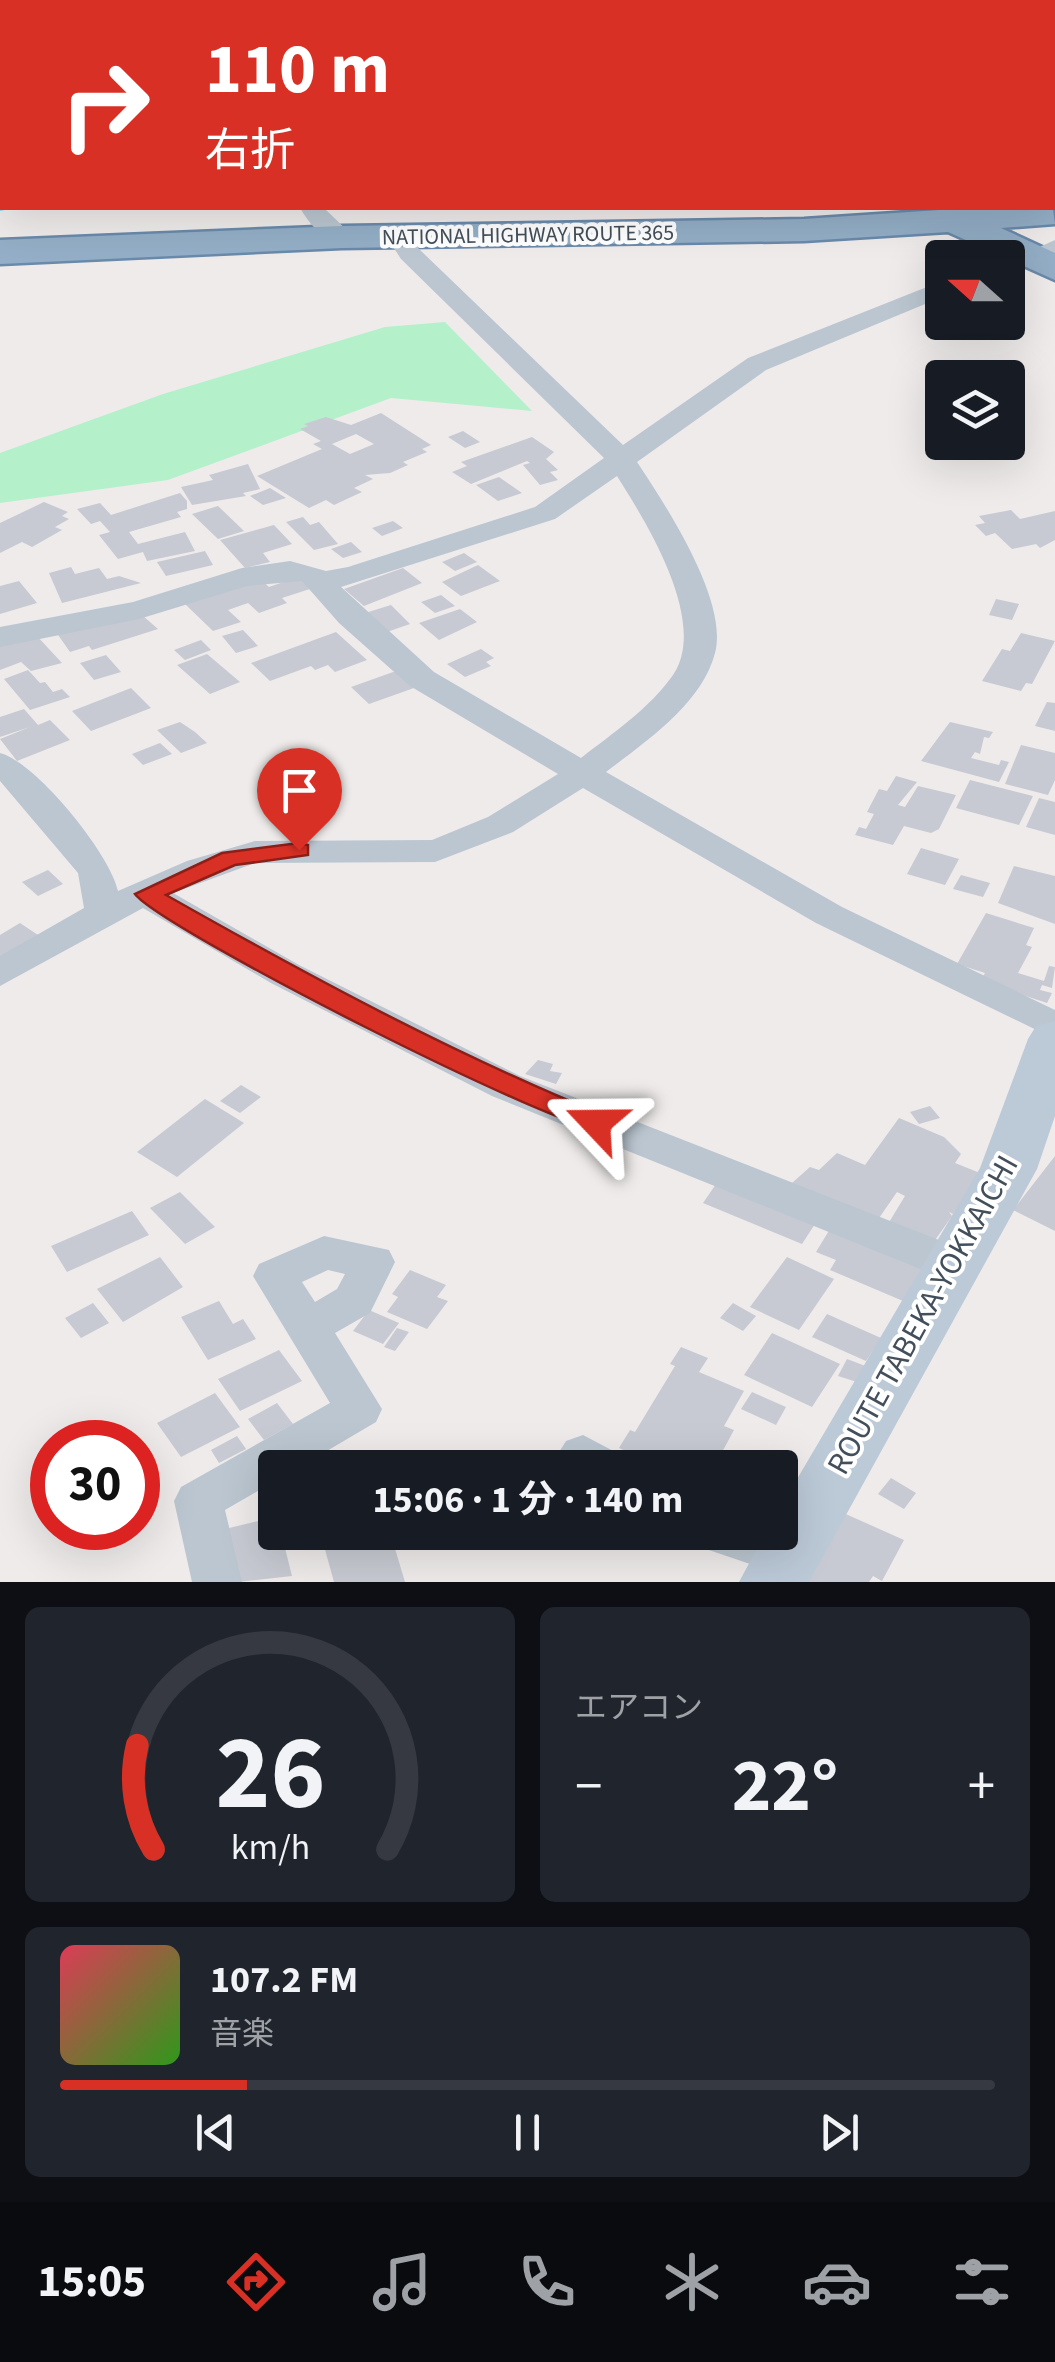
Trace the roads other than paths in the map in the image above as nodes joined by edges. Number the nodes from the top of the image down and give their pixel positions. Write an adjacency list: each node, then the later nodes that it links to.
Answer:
1 (313, 210): 3 (street)
2 (942, 214): 4 (highway, NATIONAL HIGHWAY ROUTE 365); 5 (highway); 5 (highway, NATIONAL HIGHWAY ROUTE 365)
3 (339, 234): 4 (highway, NATIONAL HIGHWAY ROUTE 365); 6 (highway, NATIONAL HIGHWAY ROUTE 365)
4 (398, 236): 8 (street)
5 (1053, 244)
6 (0, 252)
7 (925, 295): 8 (street)
8 (619, 457): 9 (street); 12 (street)
9 (321, 581): 10 (street); 12 (street)
10 (0, 637)
11 (0, 764): 14 (street)
12 (582, 771): 13 (street); 16 (street)
13 (147, 894): 14 (street); 18 (street)
14 (104, 912): 15 (street)
15 (0, 974)
16 (1055, 1026)
17 (1055, 1039): 18 (main road, ROUTE TABEKA-YOKKAICHI)
18 (956, 1265): 21 (main road, ROUTE TABEKA-YOKKAICHI)
19 (308, 1328): 22 (street)
20 (748, 1550): 21 (street)
21 (781, 1569)
22 (217, 1582)

